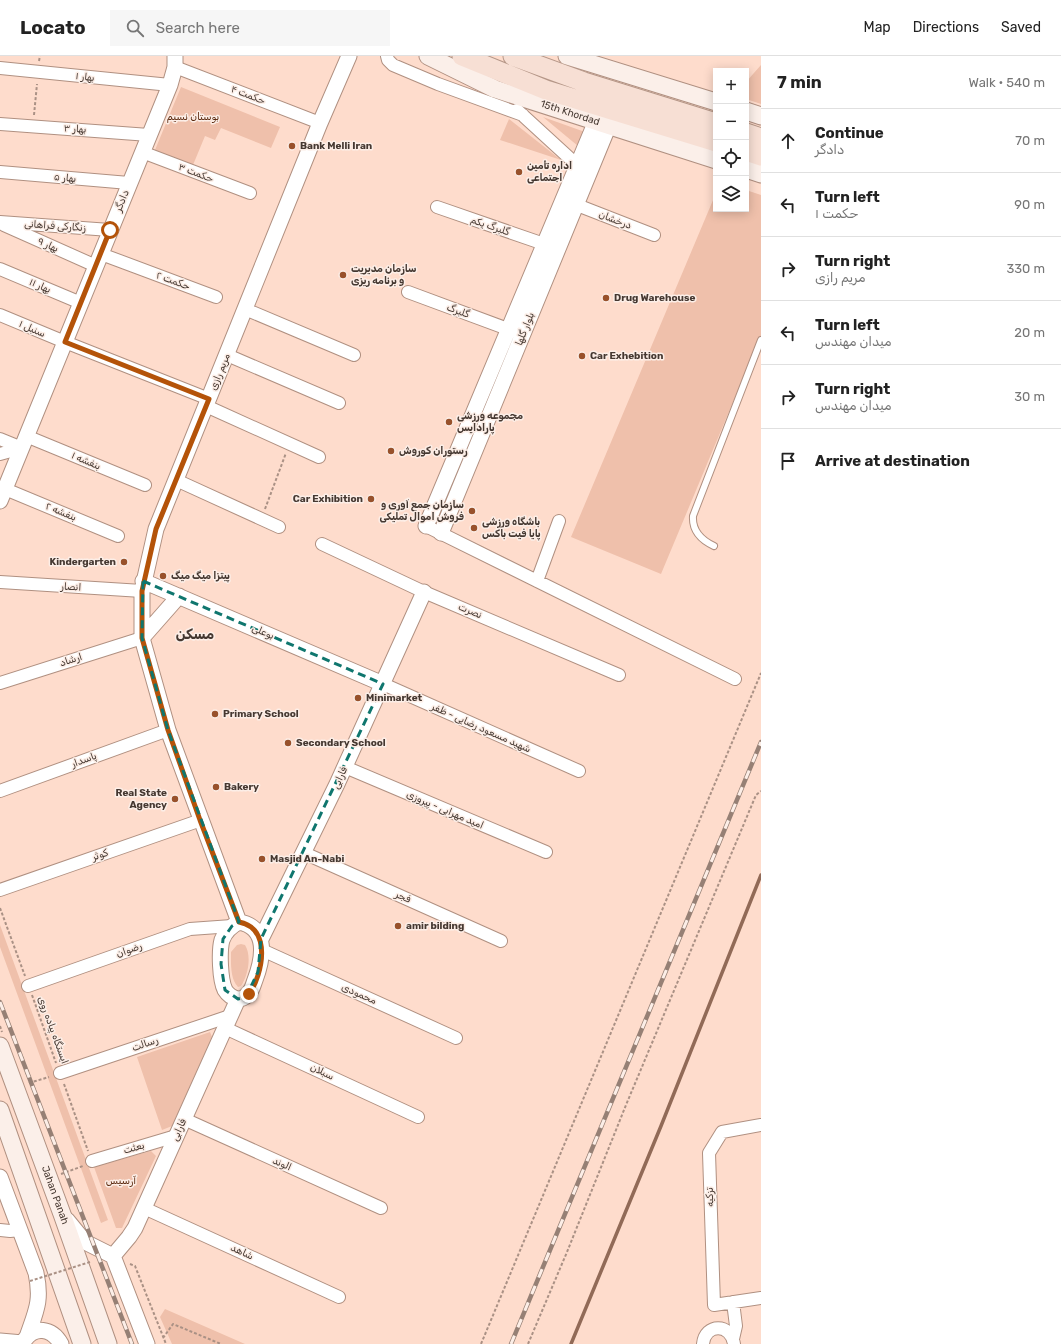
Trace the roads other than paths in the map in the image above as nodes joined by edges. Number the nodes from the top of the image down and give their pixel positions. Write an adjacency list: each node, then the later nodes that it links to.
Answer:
1 (349, 56): 16 (street, مریم رازی)
2 (387, 56): 13 (street)
3 (428, 56): 10 (main road, 15th Khordad)
4 (462, 56): 22 (main road, 15th Khordad)
5 (513, 56): 15 (main road)
6 (568, 56): 11 (main road)
7 (175, 61): 9 (street, دادگر); 16 (street, حکمت ۴)
8 (0, 68): 9 (street, بهار ۱)
9 (170, 85): 20 (street, دادگر)
10 (495, 89): 13 (street); 17 (main road, 15th Khordad)
11 (713, 101)
12 (749, 112): 14 (main road)
13 (523, 116): 27 (street)
14 (761, 116)
15 (713, 122)
16 (320, 123): 44 (street, مریم رازی)
17 (603, 123): 26 (main road, 15th Khordad); 27 (street, بلوار گلها); 33 (street, بلوار گلها)
18 (0, 124): 20 (street, بهار ۳)
19 (749, 134): 21 (main road)
20 (149, 135): 23 (street, دادگر)
21 (761, 138)
22 (713, 141)
23 (142, 152): 31 (street, دادگر); 32 (street, حکمت ۳)
24 (749, 152): 25 (main road)
25 (761, 156)
26 (713, 159)
27 (577, 165): 38 (street, بلوار گلها)
28 (749, 170): 30 (main road)
29 (0, 172): 31 (street, بهار ۵)
30 (761, 174)
31 (129, 183): 36 (street, دادگر)
32 (250, 193)
33 (576, 205): 37 (street, درخشان); 47 (street, بلوار گلها)
34 (437, 207): 38 (street, گلبرگ یکم)
35 (0, 223): 36 (street, زنگارکی فراهانی); 39 (street, بهار ۹)
36 (110, 230): 39 (street, دادگر)
37 (654, 235)
38 (544, 244): 46 (street, بلوار گلها)
39 (98, 260): 42 (street, حکمت ۲); 43 (street, دادگر)
40 (0, 269): 43 (street, بهار ۱۱)
41 (408, 292): 46 (street, گلبرگ)
42 (216, 297)
43 (81, 303): 49 (street, دادگر)
44 (245, 309): 50 (street, مریم رازی); 51 (street)
45 (0, 315): 49 (street, سنبل ۱)
46 (509, 329): 47 (street, گلبرگ); 62 (street, بلوار گلها)
47 (523, 335): 64 (street, بلوار گلها)
48 (761, 340): 67 (lane)
49 (65, 342): 52 (street, سنبل ۱); 55 (street, دادگر)
50 (226, 355): 52 (street, مریم رازی); 53 (street)
51 (354, 355)
52 (208, 403): 57 (street, سنبل ۱); 58 (street, مریم رازی)
53 (339, 403)
54 (0, 439): 55 (street, بنفشه ۱)
55 (24, 442): 56 (street); 59 (street, بنفشه ۱); 60 (street, دادگر)
56 (0, 454)
57 (319, 457)
58 (176, 480): 63 (street); 70 (street, مریم رازی)
59 (145, 485)
60 (2, 495): 65 (street, بنفشه ۲)
61 (559, 521): 68 (street)
62 (426, 526): 64 (street)
63 (279, 527)
64 (441, 534): 68 (street)
65 (118, 536)
66 (322, 544): 71 (street, نصرت)
67 (714, 546)
68 (537, 581): 75 (street)
69 (0, 582): 70 (street, انصار)
70 (142, 586): 72 (street, بوعلی); 73 (street, مریم رازی)
71 (424, 592): 74 (street, نصرت); 77 (street, فارابی)
72 (179, 596): 73 (street); 77 (street, بوعلی)
73 (142, 638): 76 (street, ارشاد); 78 (street, مریم رازی)
74 (619, 675)
75 (735, 679)
76 (0, 683)
77 (383, 684): 79 (street, فارابی); 80 (street, شهید مسعود رضایی - ظفر)
78 (168, 730): 81 (street, پاسدار); 82 (street, مریم رازی)
79 (345, 767): 83 (street, امید مهرابی - پیروزی); 84 (street, فارابی)
80 (579, 771)
81 (0, 791)
82 (200, 820): 85 (street, کوثر); 86 (street, مریم رازی)
83 (546, 852)
84 (304, 853): 87 (street, فجر); 88 (street, فارابی)
85 (0, 890)
86 (236, 924): 88 (street); 89 (street, رضوان); 90 (street)
87 (501, 941)
88 (261, 945): 90 (street, فارابی); 92 (street, محمودی)
89 (28, 986)
90 (238, 999): 91 (street, فارابی)
91 (228, 1022): 94 (street, رسالت); 96 (street, سبلان); 97 (street, فارابی)
92 (456, 1038)
93 (0, 1046): 104 (main road, Jahan Panah)
94 (60, 1073)
95 (0, 1110): 115 (main road)
96 (418, 1117)
97 (184, 1120): 99 (street, فارابی); 103 (street, الوند)
98 (761, 1125): 110 (street, تزکیه)
99 (176, 1136): 100 (street, بعثت); 102 (street, فارابی)
100 (91, 1159)
101 (0, 1177): 106 (street)
102 (144, 1208): 107 (street, فارابی); 108 (street, شاهد)
103 (381, 1208)
104 (62, 1214): 107 (street); 116 (main road, Jahan Panah)
105 (0, 1230): 106 (street)
106 (20, 1230): 112 (street)
107 (113, 1256): 117 (street)
108 (339, 1297)
109 (761, 1298): 110 (street)
110 (733, 1302): 113 (street)
111 (0, 1341): 112 (street)
112 (24, 1341): 114 (street)
113 (734, 1342): 118 (street)
114 (61, 1344)
115 (82, 1344)
116 (108, 1344)
117 (147, 1344)
118 (703, 1344)

